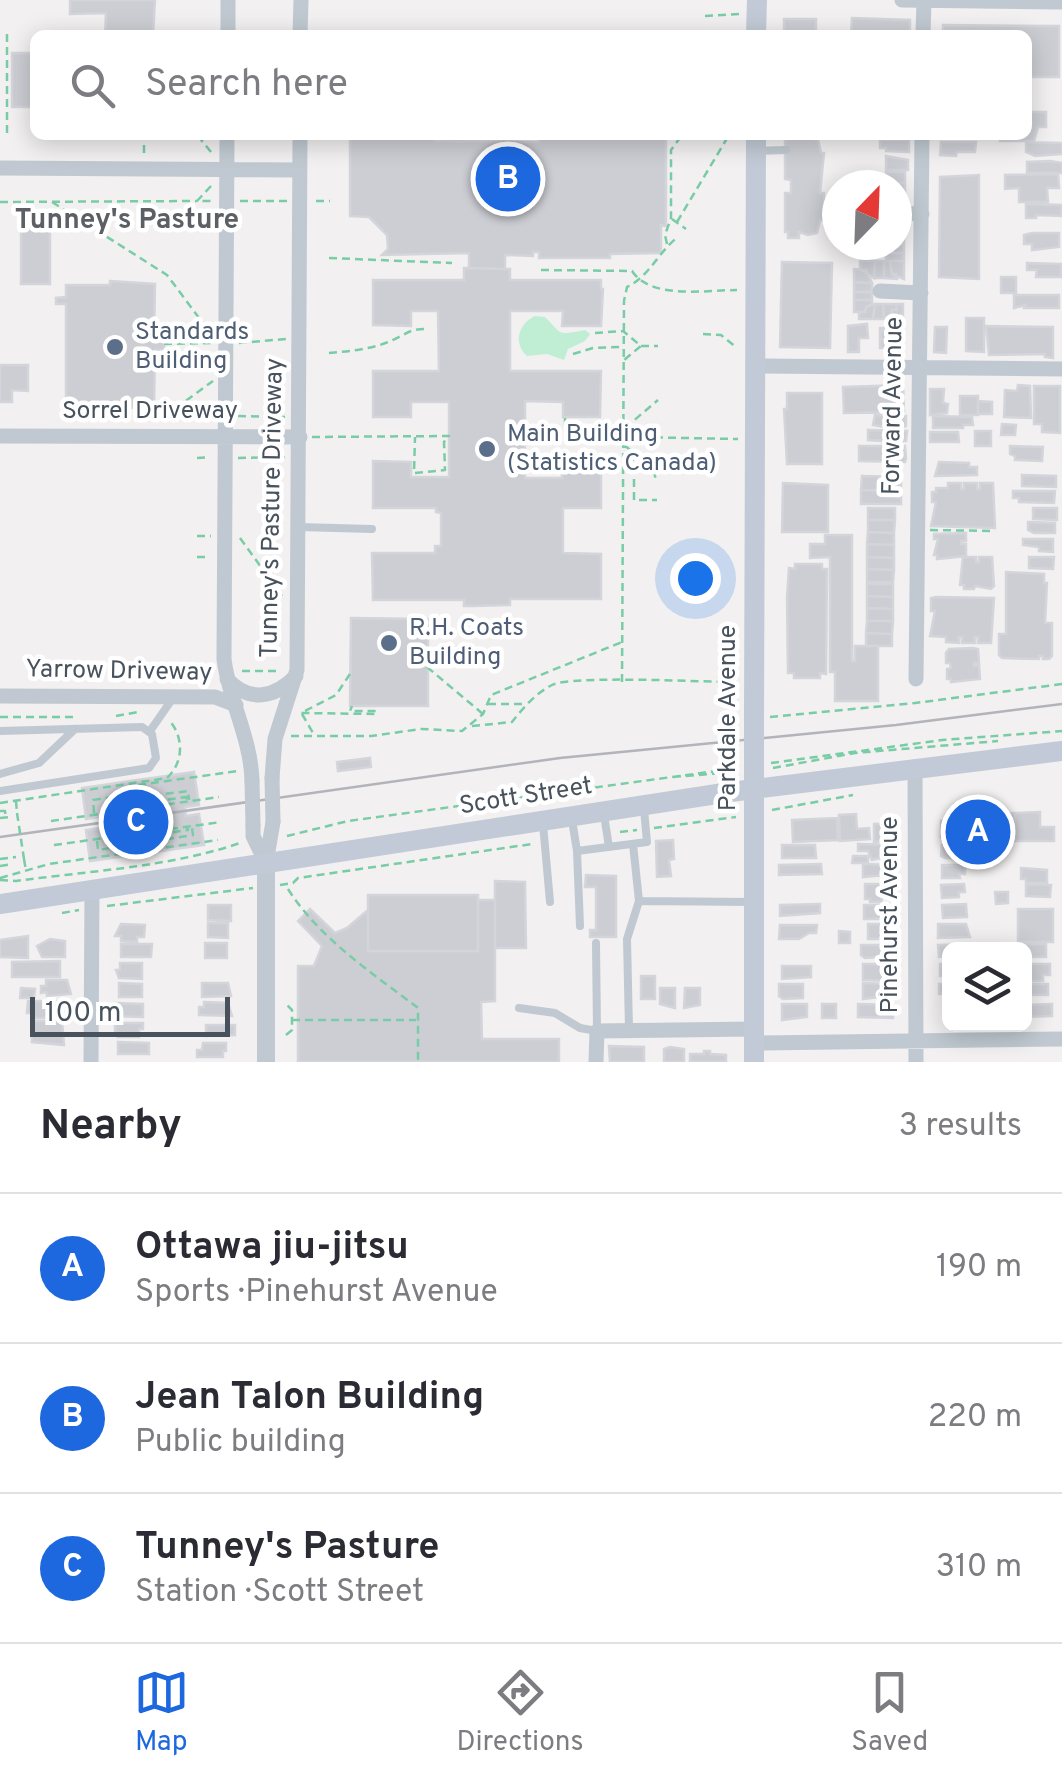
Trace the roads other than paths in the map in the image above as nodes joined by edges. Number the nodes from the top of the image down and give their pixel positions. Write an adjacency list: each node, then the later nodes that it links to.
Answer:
1 (228, 0): 6 (street)
2 (300, 0): 7 (street)
3 (902, 0): 4 (street)
4 (924, 0): 5 (street); 8 (street)
5 (1062, 2)
6 (228, 30)
7 (300, 30)
8 (923, 30)
9 (227, 140): 15 (street, Tunney's Pasture Driveway)
10 (304, 140): 16 (street, Tunney's Pasture Driveway)
11 (922, 140): 18 (street, Forward Avenue)
12 (756, 143): 13 (lane); 21 (main road, Parkdale Avenue)
13 (786, 150)
14 (0, 168): 15 (street)
15 (227, 170): 16 (street); 25 (street, Tunney's Pasture Driveway)
16 (300, 170): 26 (street, Tunney's Pasture Driveway)
17 (912, 214): 18 (street)
18 (922, 214): 20 (street, Forward Avenue)
19 (880, 291): 20 (street)
20 (921, 293): 22 (street, Forward Avenue)
21 (749, 360): 22 (street); 41 (main road, Parkdale Avenue, bridge)
22 (920, 368): 23 (street); 31 (street, Forward Avenue)
23 (1062, 369)
24 (0, 436): 25 (street, Sorrel Driveway)
25 (226, 437): 26 (street, Sorrel Driveway); 30 (street, Tunney's Pasture Driveway)
26 (300, 437): 27 (street, Tunney's Pasture Driveway)
27 (300, 527): 28 (lane); 29 (street, Tunney's Pasture Driveway)
28 (372, 528)
29 (290, 674): 30 (street, Yarrow Driveway); 50 (street, Tunney's Pasture Driveway, bridge)
30 (234, 675): 34 (street, Tunney's Pasture Driveway)
31 (916, 678)
32 (0, 696): 33 (street, Yarrow Driveway)
33 (174, 698): 34 (street, Yarrow Driveway); 36 (lane)
34 (236, 705): 50 (street, Tunney's Pasture Driveway, bridge)
35 (76, 729): 36 (lane); 37 (lane); 40 (lane)
36 (150, 730): 42 (lane)
37 (0, 731)
38 (1062, 751): 39 (main road, Scott Street)
39 (915, 768): 41 (main road, Scott Street); 62 (street, Pinehurst Avenue)
40 (0, 774)
41 (754, 789): 43 (main road, Scott Street); 54 (main road, Parkdale Avenue)
42 (0, 791)
43 (644, 805): 44 (main road, Scott Street); 47 (lane)
44 (603, 810): 45 (main road, Scott Street); 48 (lane)
45 (572, 815): 46 (main road, Scott Street); 49 (lane)
46 (543, 819): 50 (main road, Scott Street); 53 (lane)
47 (633, 844): 48 (lane); 52 (lane)
48 (609, 847): 49 (lane)
49 (577, 851): 56 (lane)
50 (266, 863): 51 (main road, Scott Street); 65 (street)
51 (92, 890): 55 (main road, Scott Street); 64 (street)
52 (639, 901): 54 (lane); 60 (lane)
53 (550, 902)
54 (754, 902): 63 (main road, Parkdale Avenue)
55 (0, 904)
56 (580, 926)
57 (596, 943): 59 (lane)
58 (519, 1008): 59 (lane)
59 (598, 1030): 60 (street); 66 (street)
60 (629, 1030): 63 (street)
61 (1062, 1039): 62 (street)
62 (916, 1040): 63 (street); 67 (street, Pinehurst Avenue)
63 (754, 1045)
64 (92, 1062)
65 (266, 1062)
66 (596, 1062)
67 (916, 1062)

